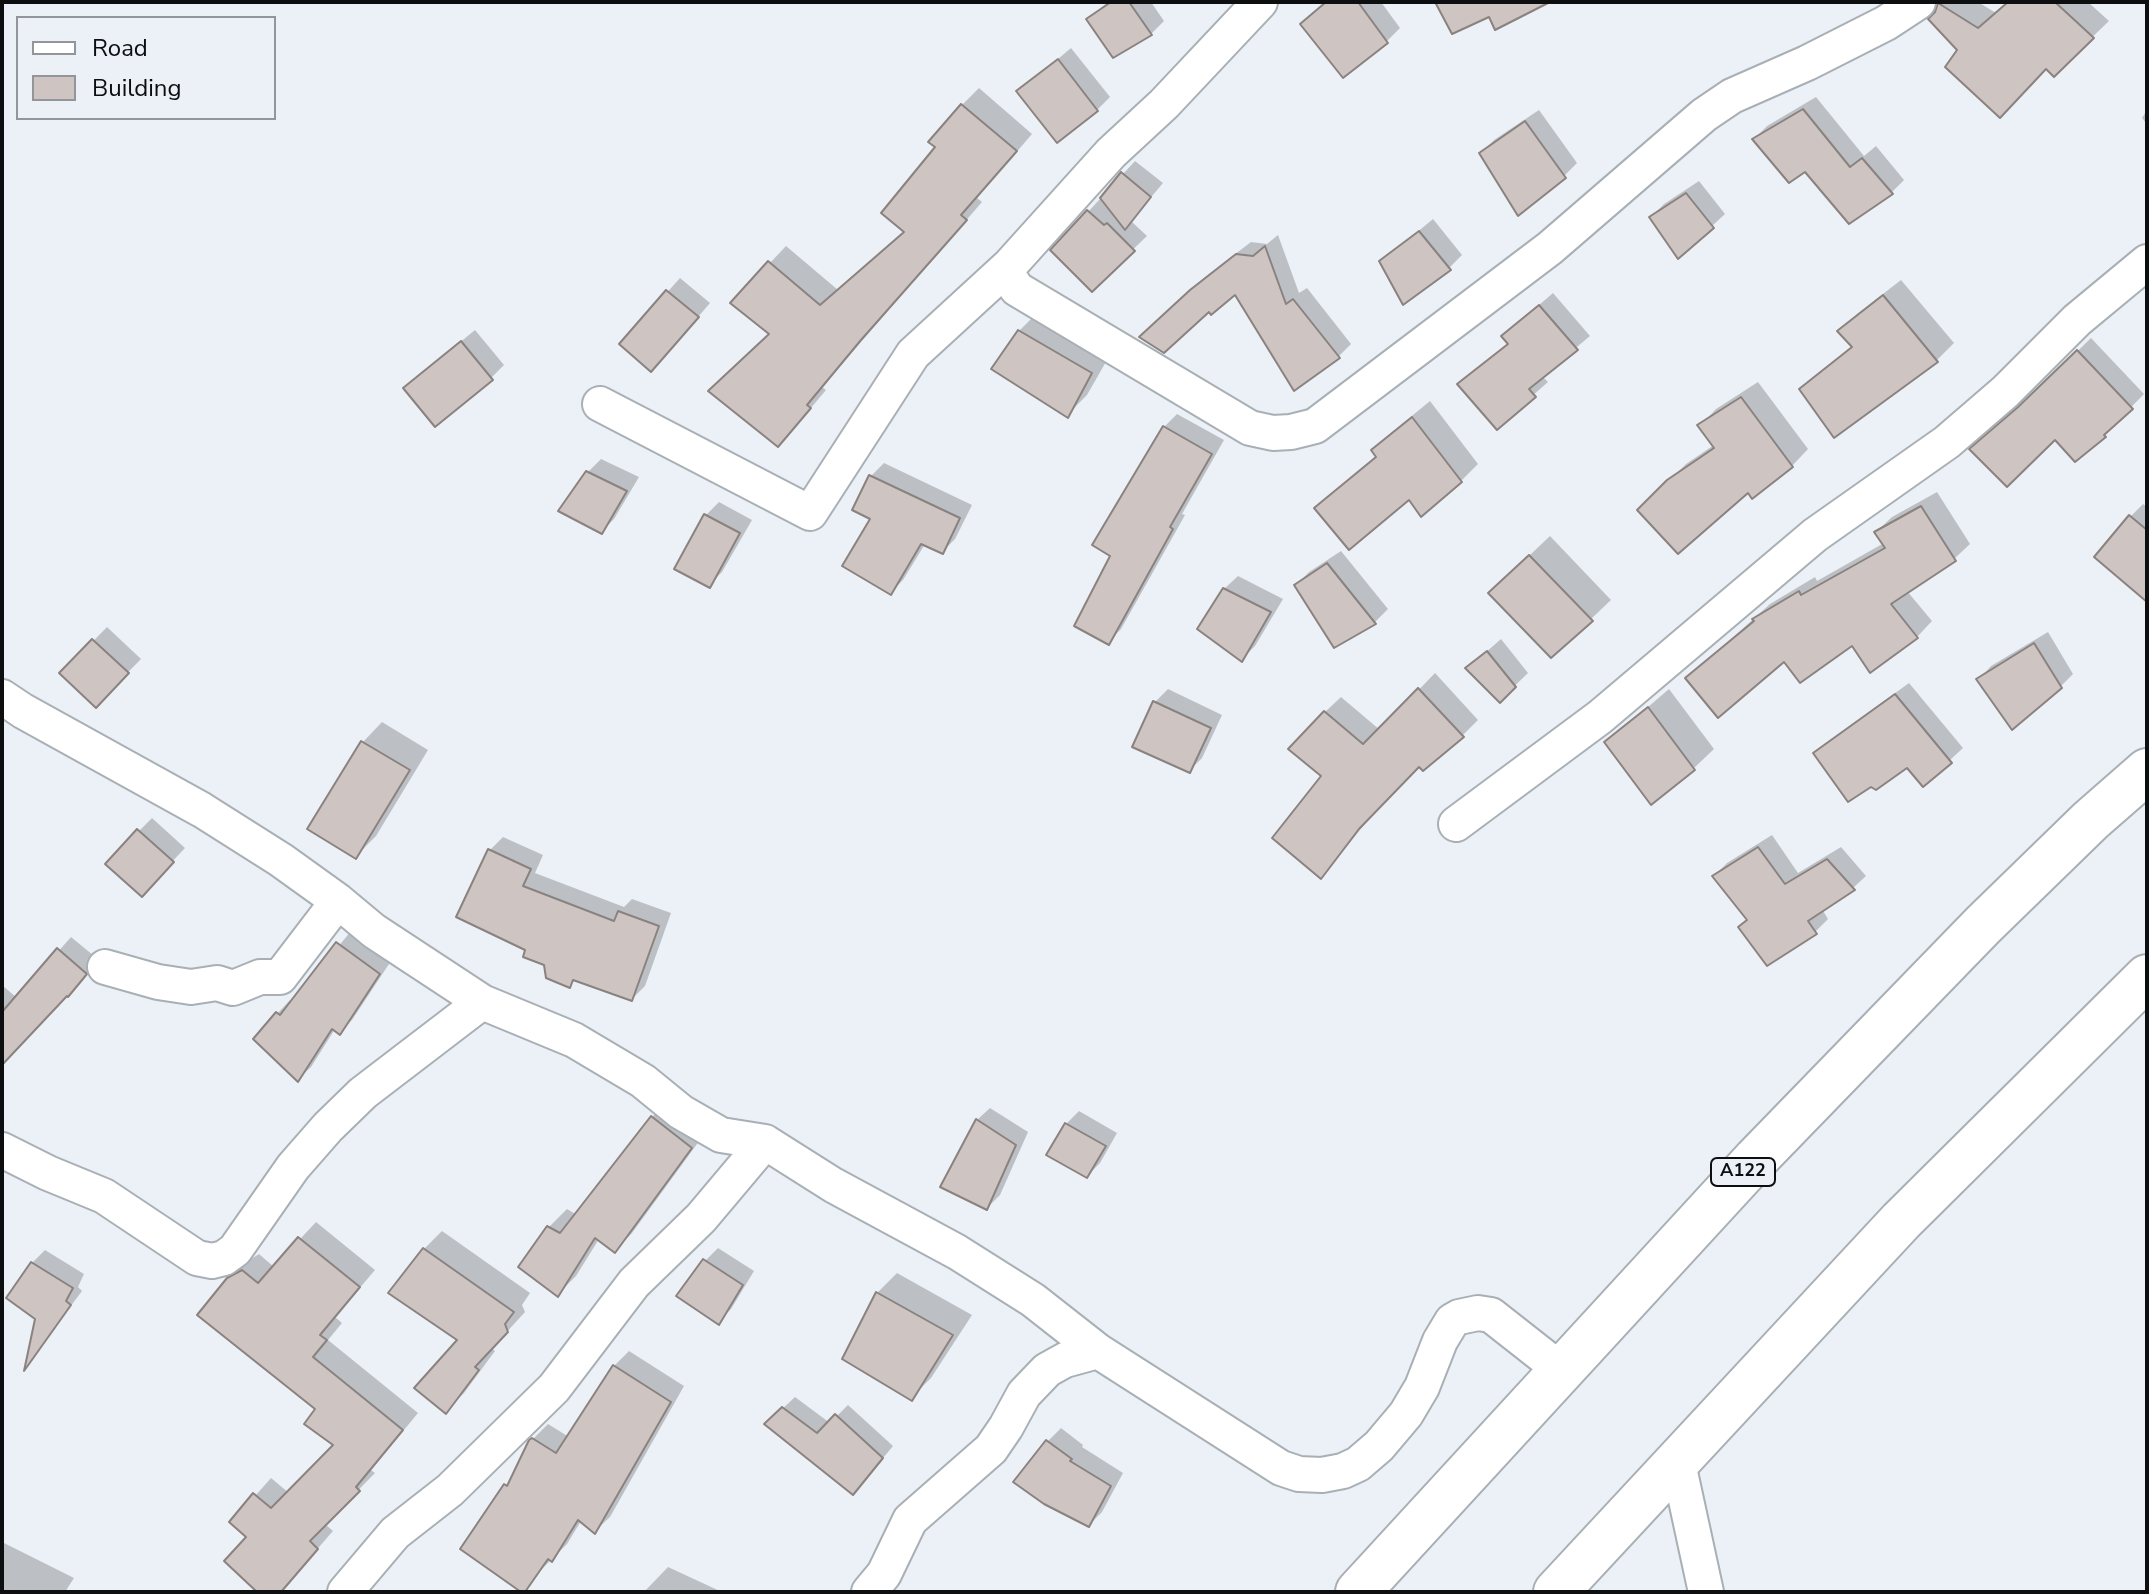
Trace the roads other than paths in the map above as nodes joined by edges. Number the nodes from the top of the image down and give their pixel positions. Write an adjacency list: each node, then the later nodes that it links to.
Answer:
1 (1260, 2): 4 (street)
2 (1918, 2): 4 (street)
3 (2147, 262): 8 (street)
4 (1010, 265): 5 (street)
5 (600, 404)
6 (2, 697): 9 (street)
7 (2147, 771): 16 (highway, A122)
8 (1456, 824)
9 (338, 901): 10 (street); 12 (street)
10 (105, 967)
11 (2147, 977): 17 (highway)
12 (482, 1002): 13 (street); 14 (street)
13 (765, 1142): 15 (street); 18 (street)
14 (2, 1150)
15 (1098, 1351): 16 (street); 19 (street)
16 (1561, 1370): 20 (highway, A122)
17 (1678, 1463): 21 (highway); 22 (street)
18 (345, 1592)
19 (869, 1592)
20 (1358, 1592)
21 (1556, 1592)
22 (1706, 1592)

